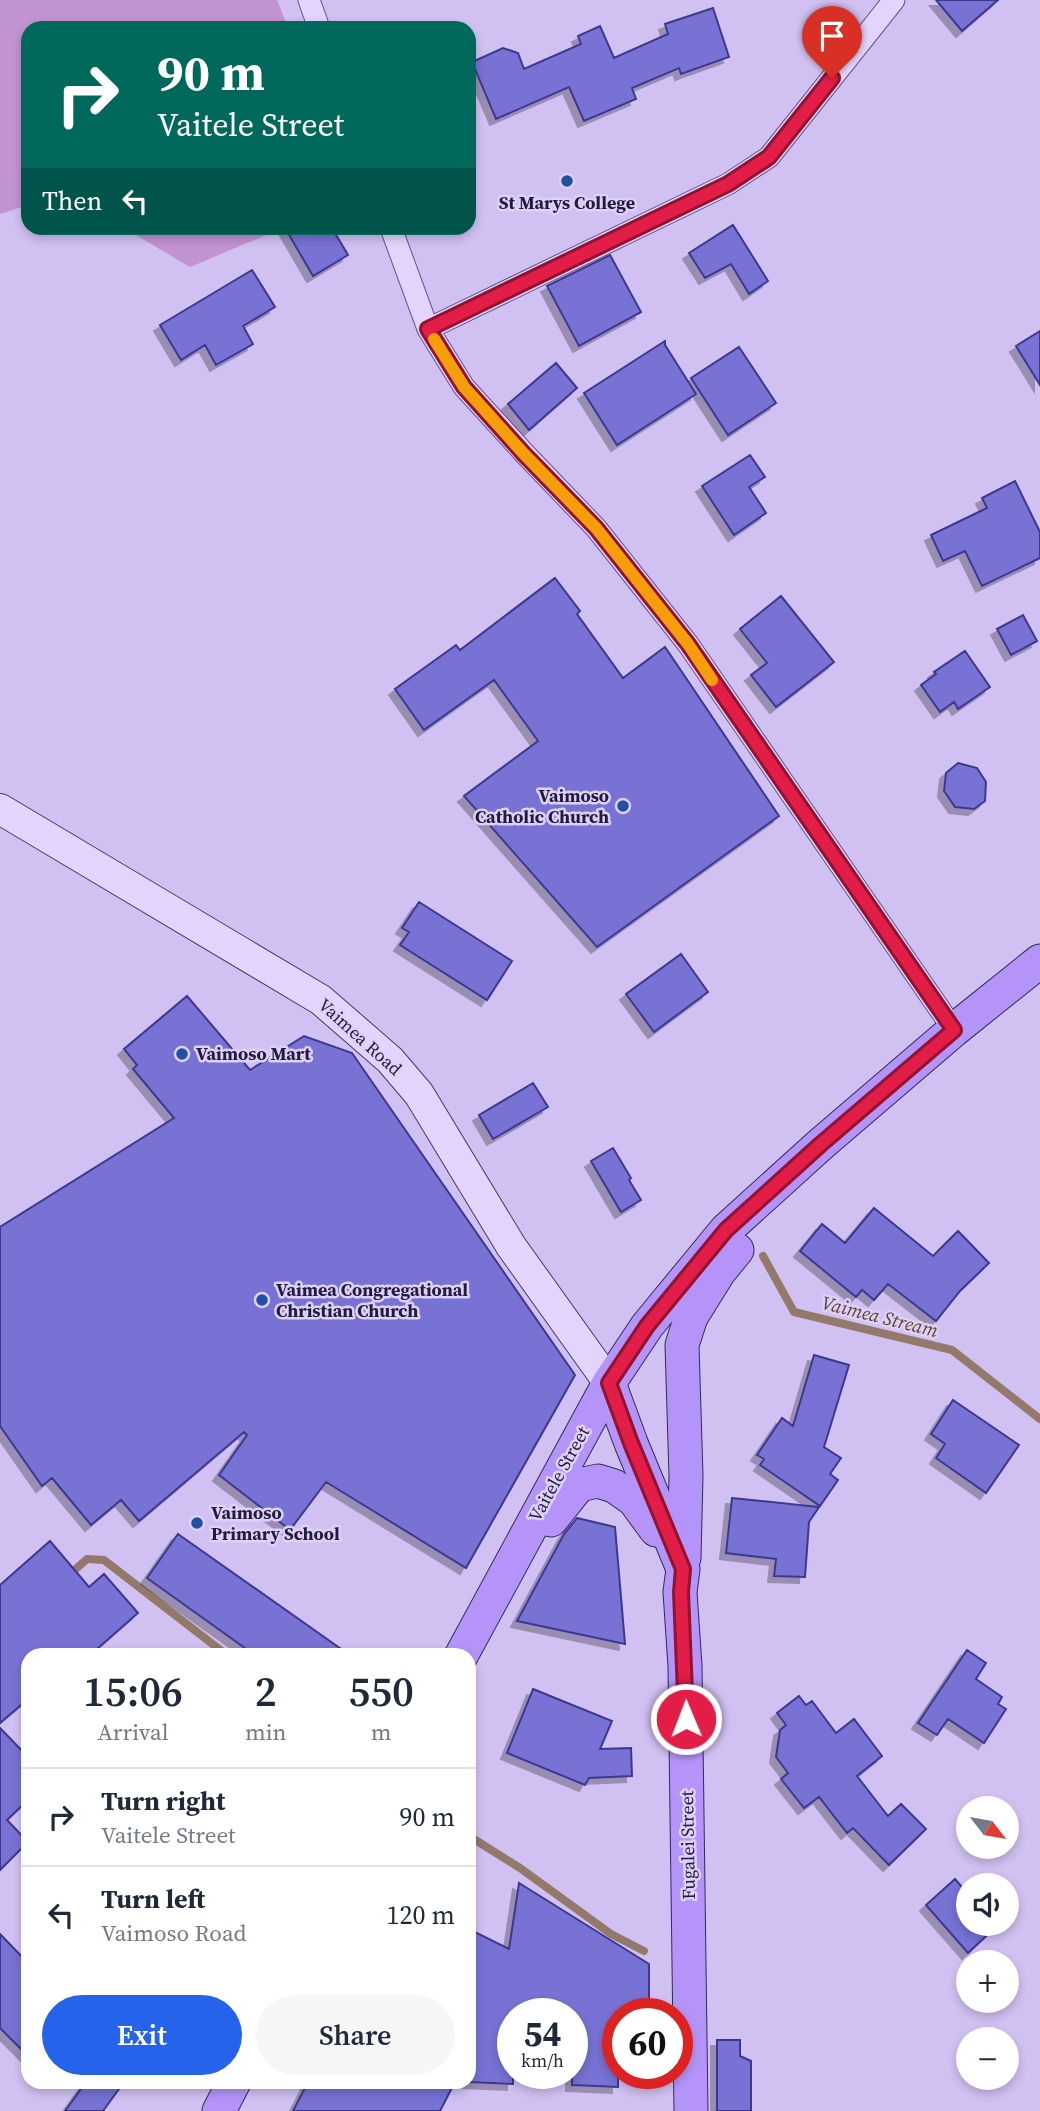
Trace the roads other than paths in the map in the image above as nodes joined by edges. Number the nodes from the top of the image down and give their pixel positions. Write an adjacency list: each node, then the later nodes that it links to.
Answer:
1 (309, 0): 3 (street)
2 (894, 0): 5 (street)
3 (316, 21)
4 (394, 235): 5 (street)
5 (428, 329): 8 (street)
6 (0, 809): 10 (street, Vaimea Road)
7 (1039, 963): 8 (main road, Vaitele Street)
8 (954, 1030): 9 (main road, Vaitele Street)
9 (821, 1144): 10 (main road, Vaitele Street); 11 (main road)
10 (609, 1383): 11 (main road, Fugalei Street); 12 (main road, Vaitele Street)
11 (683, 1569): 12 (main road); 16 (main road, Fugalei Street)
12 (497, 1587): 13 (main road, Vaitele Street)
13 (465, 1648)
14 (230, 2089): 15 (main road)
15 (219, 2111)
16 (691, 2111)

